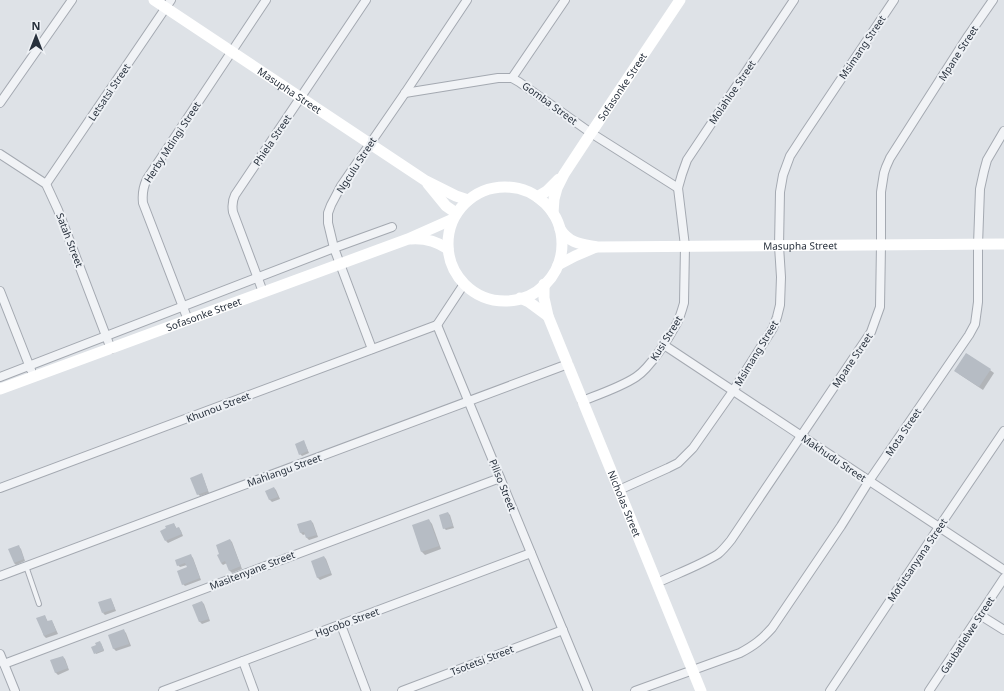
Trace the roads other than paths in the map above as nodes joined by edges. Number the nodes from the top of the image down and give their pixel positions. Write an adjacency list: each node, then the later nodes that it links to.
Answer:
1 (72, 0): 16 (street)
2 (154, 0): 11 (main road, Masupha Street)
3 (266, 0): 12 (street, Herby Mdingi Street)
4 (366, 0): 15 (street, Phiela Street)
5 (467, 0): 14 (street, Ngculu Street)
6 (564, 0): 13 (street)
7 (680, 0): 18 (main road, Sofasonke Street)
8 (794, 0): 24 (street, Molahloe Street)
9 (894, 0): 36 (street, Msimang Street)
10 (993, 0): 33 (street, Mpane Street)
11 (169, 4): 12 (main road, Masupha Street); 23 (street, Letsatsi Street)
12 (232, 52): 15 (main road, Masupha Street); 48 (street, Herby Mdingi Street)
13 (512, 78): 14 (street, Gomba Street); 18 (street, Gomba Street)
14 (405, 93): 19 (street, Ngculu Street)
15 (301, 98): 19 (main road, Masupha Street); 42 (street, Phiela Street)
16 (0, 103)
17 (1004, 131): 34 (street, Mota Street)
18 (591, 133): 21 (main road, Sofasonke Street); 24 (street, Gomba Street)
19 (370, 144): 22 (main road, Masupha Street); 38 (street, Ngculu Street)
20 (0, 154): 23 (street)
21 (564, 174): 25 (main road, Sofasonke Street); 27 (main road, Sofasonke Street)
22 (426, 181): 26 (main road, Masupha Street); 28 (main road, Masupha Street)
23 (46, 184): 52 (street, Satah Street)
24 (678, 188): 35 (street, Kusi Street)
25 (537, 197): 26 (main road, Sofasonke Street); 27 (main road, Sofasonke Street)
26 (468, 200): 28 (main road, Sofasonke Street)
27 (553, 213): 30 (main road, Sofasonke Street)
28 (455, 216): 31 (main road, Sofasonke Street); 39 (main road, Sofasonke Street)
29 (392, 228): 38 (street)
30 (560, 229): 37 (main road, Masupha Street); 41 (main road, Sofasonke Street)
31 (408, 239): 39 (main road, Sofasonke Street); 40 (main road, Sofasonke Street)
32 (1004, 244): 34 (main road, Masupha Street)
33 (881, 245): 34 (main road, Masupha Street); 36 (main road, Masupha Street); 65 (street, Mpane Street)
34 (978, 245): 67 (street, Mota Street)
35 (685, 246): 36 (main road, Masupha Street); 37 (main road, Masupha Street); 53 (street, Kusi Street)
36 (779, 246): 61 (street, Msimang Street)
37 (597, 247): 41 (main road, Masupha Street)
38 (334, 248): 40 (street, Ngculu Street); 42 (street)
39 (448, 249): 43 (main road, Sofasonke Street)
40 (340, 264): 46 (main road, Sofasonke Street); 55 (street, Ngculu Street)
41 (558, 265): 44 (main road, Sofasonke Street)
42 (258, 278): 46 (street, Phiela Street); 48 (street)
43 (464, 284): 47 (main road, Sofasonke Street); 51 (street)
44 (544, 284): 47 (main road, Sofasonke Street); 49 (main road, Nicholas Street)
45 (0, 291): 57 (street)
46 (263, 292): 50 (main road, Sofasonke Street)
47 (520, 298): 49 (main road)
48 (183, 307): 50 (street, Herby Mdingi Street); 52 (street)
49 (548, 316): 56 (main road, Nicholas Street)
50 (188, 320): 54 (main road, Sofasonke Street)
51 (437, 325): 55 (street, Khunou Street); 62 (street, Piliso Street)
52 (106, 336): 54 (street, Satah Street); 57 (street)
53 (664, 345): 61 (street, Makhudu Street); 63 (street, Kusi Street)
54 (111, 349): 59 (main road, Sofasonke Street)
55 (372, 349): 68 (street, Khunou Street)
56 (568, 364): 62 (street, Mahlangu Street); 63 (main road, Nicholas Street)
57 (29, 366): 58 (street); 59 (street)
58 (0, 377)
59 (33, 377): 60 (main road, Sofasonke Street)
60 (0, 389)
61 (733, 391): 65 (street, Makhudu Street); 69 (street, Msimang Street)
62 (468, 401): 66 (street, Piliso Street); 72 (street, Mahlangu Street)
63 (582, 401): 69 (main road, Nicholas Street)
64 (1004, 430): 70 (street, Mofutsanyana Street)
65 (801, 436): 67 (street, Makhudu Street); 76 (street, Mpane Street)
66 (500, 478): 71 (street, Piliso Street); 84 (street, Masitenyane Street)
67 (869, 481): 70 (street, Makhudu Street); 85 (street, Mota Street)
68 (0, 488)
69 (619, 490): 76 (main road, Nicholas Street)
70 (939, 527): 73 (street, Makhudu Street); 94 (street, Mofutsanyana Street)
71 (531, 554): 79 (street, Hgcobo Street); 80 (street, Piliso Street)
72 (26, 566): 74 (street, Mahlangu Street); 77 (lane)
73 (1004, 570)
74 (0, 576)
75 (1004, 578): 78 (street, Gaubatlelwe Street)
76 (657, 582): 85 (main road, Nicholas Street)
77 (39, 604)
78 (980, 615): 81 (street); 95 (street, Gaubatlelwe Street)
79 (341, 625): 83 (street, Hgcobo Street); 89 (street)
80 (563, 630): 90 (street, Tsotetsi Street); 91 (street, Piliso Street)
81 (1004, 630)
82 (0, 654): 84 (street)
83 (243, 661): 87 (street, Hgcobo Street); 88 (street)
84 (4, 664): 86 (street)
85 (692, 669): 92 (street, Mota Street); 93 (main road, Nicholas Street)
86 (15, 691)
87 (163, 691)
88 (254, 691)
89 (366, 691)
90 (402, 691)
91 (588, 691)
92 (635, 691)
93 (701, 691)
94 (830, 691)
95 (930, 691)

